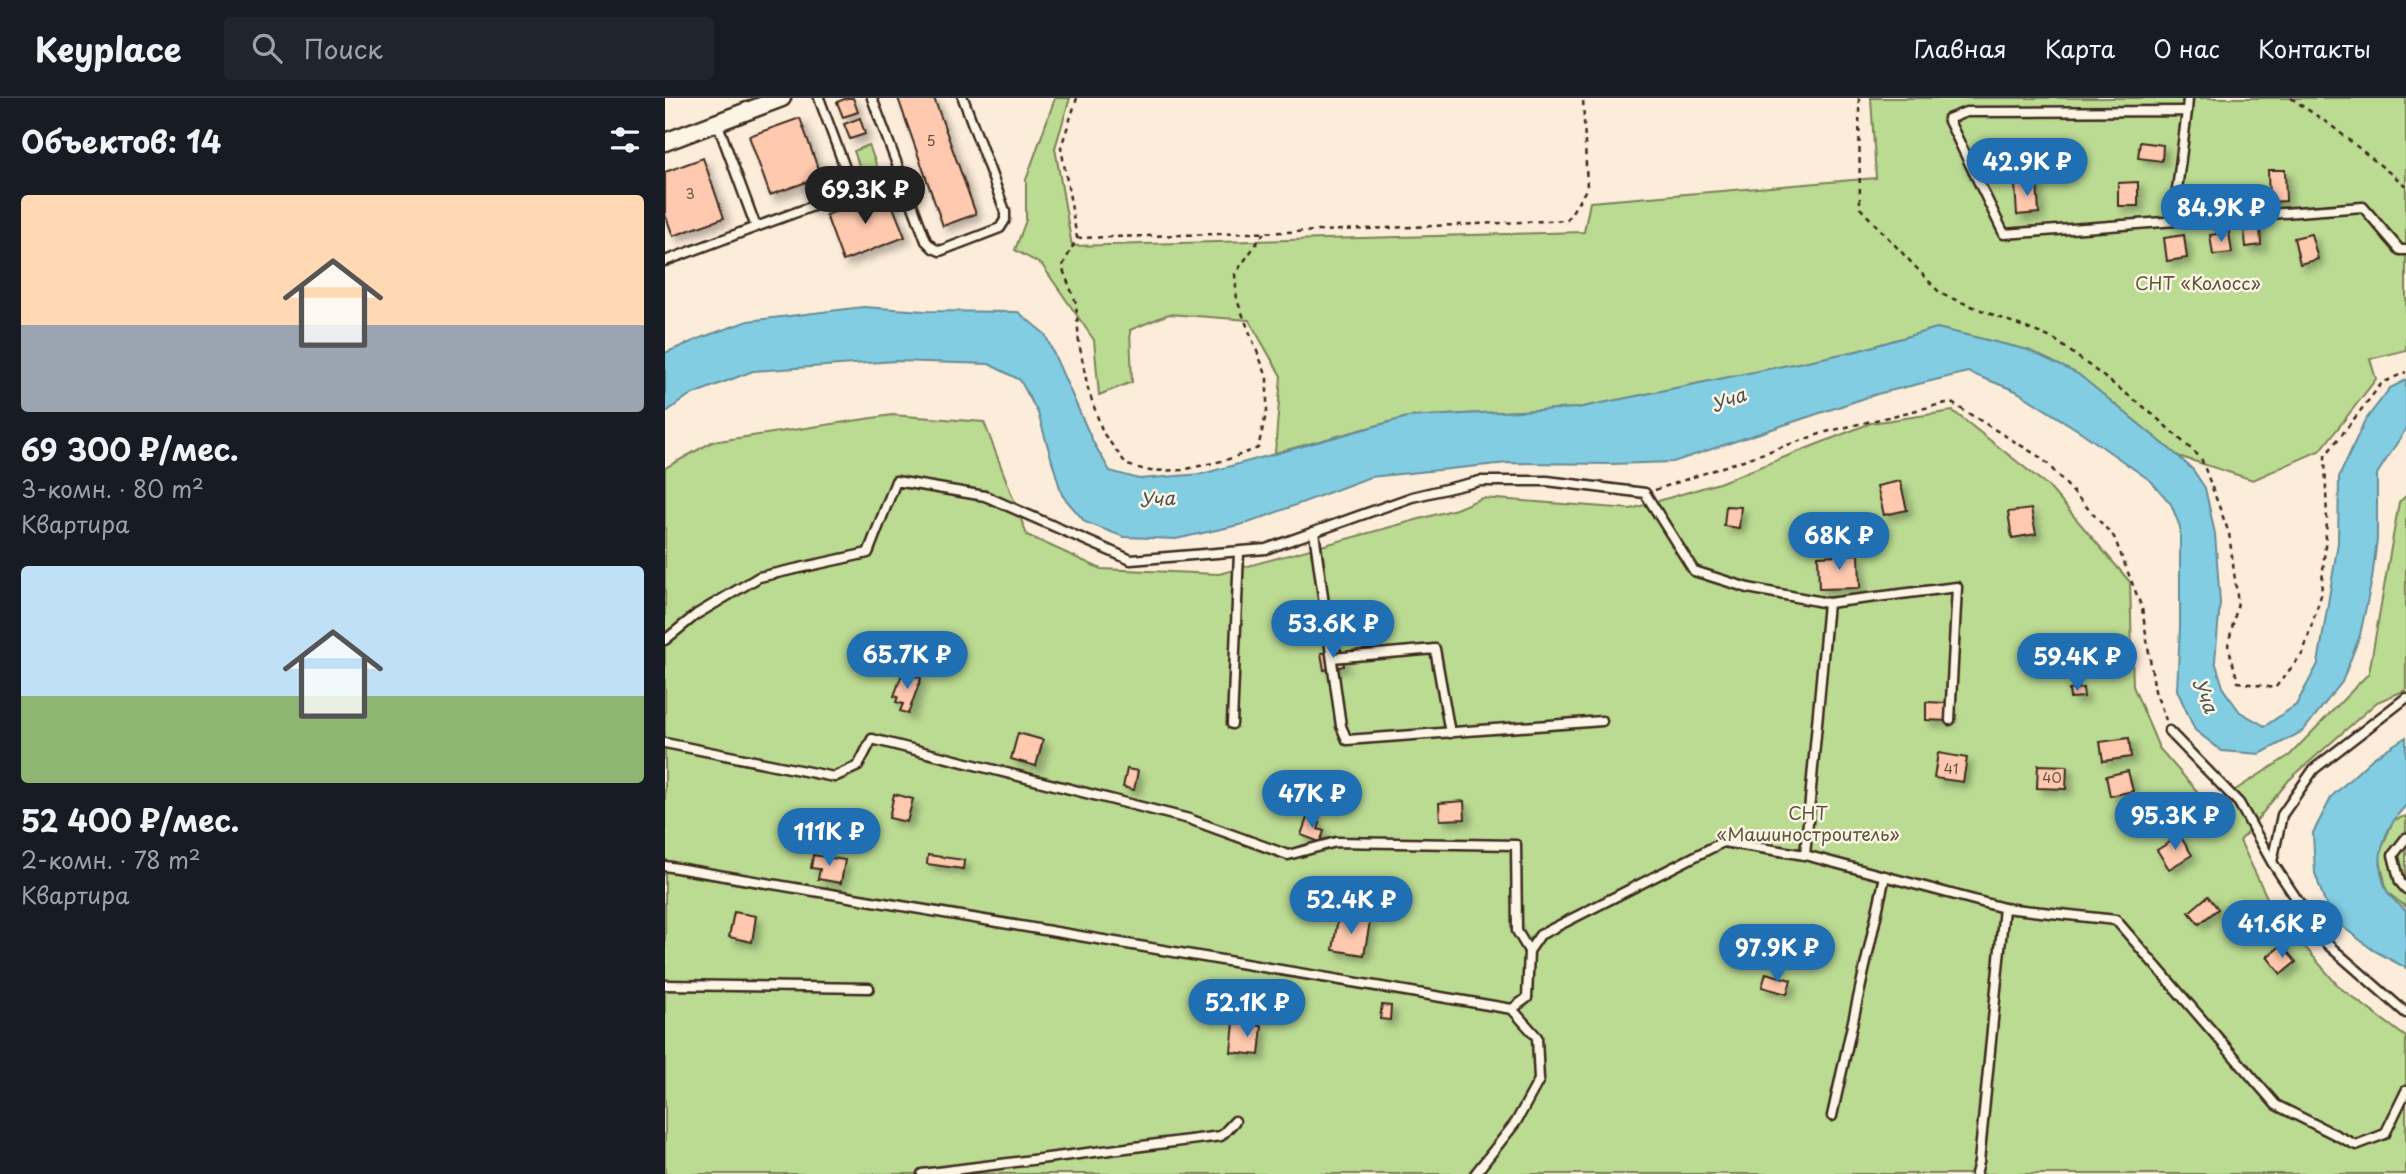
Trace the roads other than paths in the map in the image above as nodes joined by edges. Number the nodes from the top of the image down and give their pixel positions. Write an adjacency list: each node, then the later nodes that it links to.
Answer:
1 (782, 98): 7 (street)
2 (819, 98): 10 (lane)
3 (871, 98): 9 (lane)
4 (963, 98): 9 (lane)
5 (2188, 98): 6 (lane)
6 (2187, 111): 11 (lane); 11 (lane)
7 (717, 122): 8 (street); 12 (lane)
8 (665, 142)
9 (901, 174): 10 (lane)
10 (854, 192): 12 (lane)
11 (2173, 221): 13 (lane)
12 (756, 227): 14 (lane)
13 (2406, 250)
14 (665, 261)
15 (1314, 532): 16 (lane); 17 (lane); 19 (lane)
16 (1239, 552): 18 (lane); 23 (lane)
17 (1828, 603): 21 (lane); 28 (lane)
18 (665, 640)
19 (1332, 658): 25 (lane); 25 (lane)
20 (2406, 698): 29 (lane)
21 (1950, 720)
22 (1602, 722): 25 (lane)
23 (1232, 724)
24 (2169, 731): 29 (lane)
25 (1450, 733)
26 (665, 743): 34 (lane)
27 (2406, 838): 32 (lane)
28 (1805, 855): 31 (lane); 34 (lane)
29 (2272, 862): 38 (lane)
30 (665, 866): 37 (lane)
31 (1885, 876): 33 (lane); 40 (lane)
32 (2406, 890)
33 (2004, 908): 39 (lane); 44 (lane)
34 (1529, 951): 37 (lane)
35 (665, 985): 36 (lane)
36 (869, 988)
37 (1512, 1009): 43 (lane)
38 (2406, 1013)
39 (2406, 1091)
40 (1832, 1116)
41 (1235, 1121): 42 (lane)
42 (922, 1174)
43 (1475, 1174)
44 (1976, 1174)

